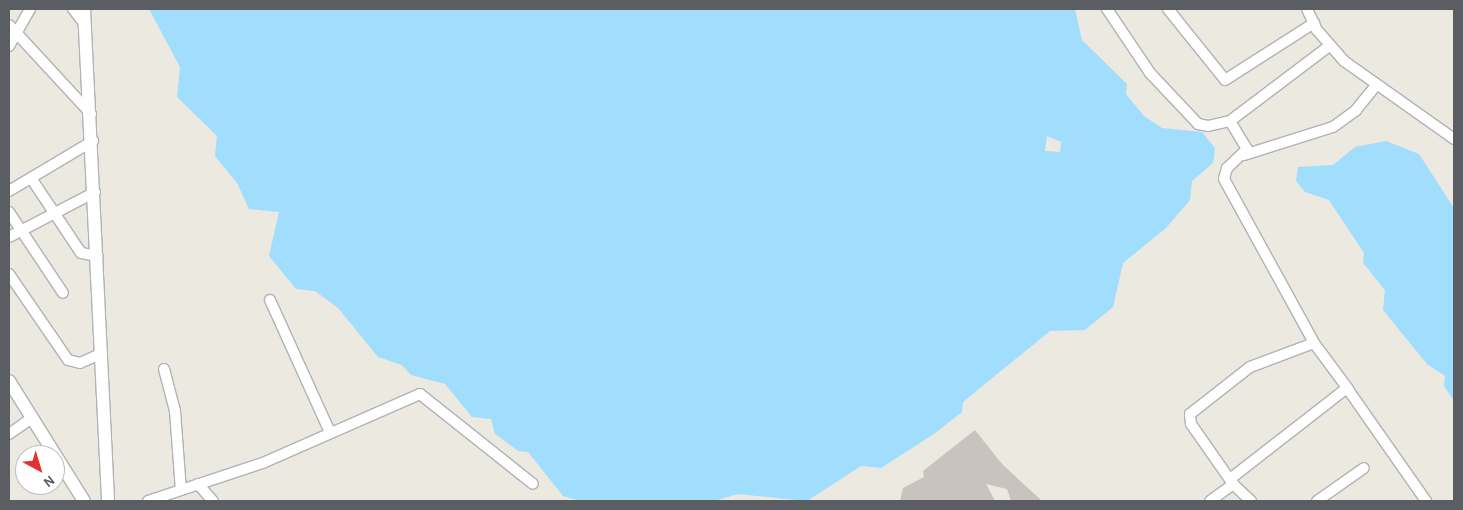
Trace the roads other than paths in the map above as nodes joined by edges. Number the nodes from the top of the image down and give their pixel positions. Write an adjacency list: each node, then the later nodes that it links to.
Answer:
1 (30, 9): 9 (street)
2 (73, 9): 7 (street)
3 (84, 9): 7 (street)
4 (1107, 9): 14 (street)
5 (1168, 9): 8 (street)
6 (1307, 9): 8 (street)
7 (84, 23): 13 (street)
8 (1314, 23): 11 (street)
9 (13, 28): 10 (street); 13 (street)
10 (9, 46)
11 (1329, 46): 12 (street); 14 (street)
12 (1377, 84): 15 (street); 17 (street)
13 (93, 116): 16 (street)
14 (1230, 121): 17 (street)
15 (1454, 139)
16 (93, 142): 19 (street); 21 (street)
17 (1244, 155): 30 (street)
18 (9, 178): 20 (street)
19 (31, 178): 20 (street); 23 (street)
20 (12, 189)
21 (95, 192): 23 (street); 26 (street)
22 (9, 212): 24 (street)
23 (53, 214): 24 (street); 26 (street)
24 (21, 231): 25 (street); 28 (street)
25 (9, 237)
26 (98, 256): 31 (street)
27 (9, 274): 31 (street)
28 (63, 293)
29 (270, 300): 36 (street)
30 (1314, 343): 34 (street); 39 (street)
31 (102, 353): 44 (street)
32 (164, 369): 42 (street)
33 (9, 380): 35 (street)
34 (1348, 389): 39 (street); 50 (street)
35 (33, 417): 37 (street); 43 (street)
36 (330, 432): 40 (street); 41 (street)
37 (9, 434)
38 (1364, 468): 49 (street)
39 (1232, 482): 47 (street); 48 (street)
40 (198, 484): 42 (street); 46 (street)
41 (534, 484)
42 (181, 490): 45 (street)
43 (84, 501)
44 (108, 501)
45 (148, 501)
46 (213, 501)
47 (1210, 501)
48 (1251, 501)
49 (1317, 501)
50 (1426, 501)

